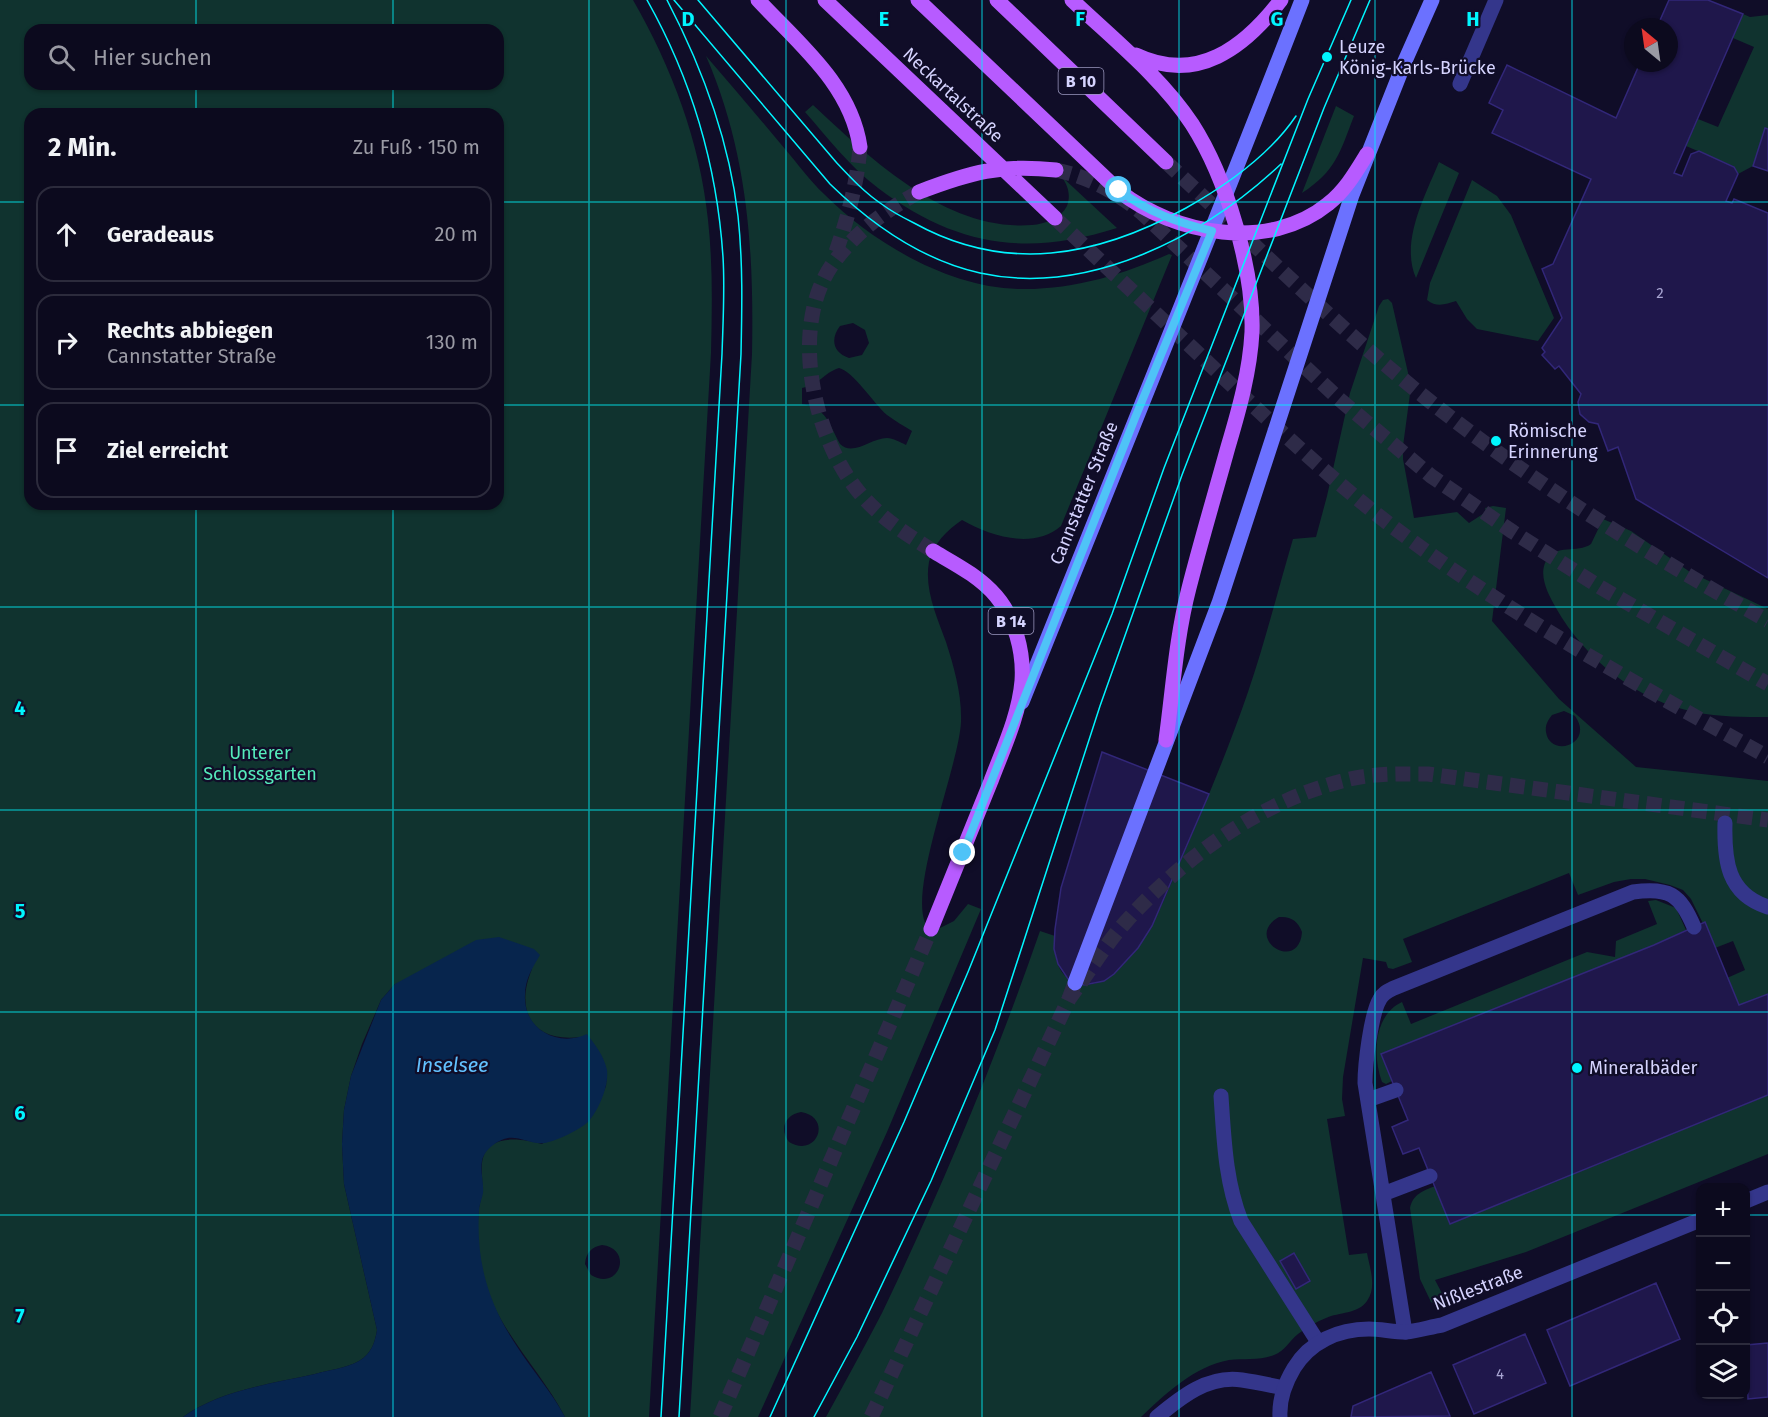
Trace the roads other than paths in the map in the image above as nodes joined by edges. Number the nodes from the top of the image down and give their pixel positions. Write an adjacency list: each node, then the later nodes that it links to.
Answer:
1 (758, 0): 12 (main road)
2 (825, 0): 15 (main road, Neckartalstraße)
3 (918, 0): 20 (main road)
4 (997, 0): 14 (main road, B 10)
5 (1072, 0): 10 (main road)
6 (1281, 0): 10 (main road)
7 (1302, 0): 17 (main road, Cannstatter Straße)
8 (1432, 0): 13 (main road)
9 (1496, 0): 11 (street)
10 (1123, 48): 17 (main road)
11 (1460, 84)
12 (861, 147)
13 (1367, 154): 21 (main road); 24 (main road)
14 (1166, 162)
15 (1002, 168): 16 (main road); 18 (main road); 19 (main road, Neckartalstraße)
16 (1056, 171)
17 (1224, 191): 20 (main road, Cannstatter Straße); 21 (main road)
18 (919, 192)
19 (1055, 218)
20 (1212, 231): 21 (main road); 23 (main road, Cannstatter Straße)
21 (1237, 233): 24 (main road)
22 (933, 551): 23 (main road, B 14)
23 (1013, 725): 28 (main road, Cannstatter Straße / B 14)
24 (1166, 741): 29 (main road)
25 (1725, 823): 26 (street)
26 (1768, 907)
27 (1694, 927): 32 (street)
28 (931, 929)
29 (1075, 983)
30 (1396, 1090): 32 (street)
31 (1221, 1096): 39 (street)
32 (1368, 1100): 35 (street)
33 (1430, 1176): 35 (street)
34 (1768, 1192): 36 (street)
35 (1383, 1194): 38 (street)
36 (1750, 1199)
37 (1696, 1222): 38 (street, Nißlestraße)
38 (1405, 1332): 39 (street, Nißlestraße)
39 (1318, 1342): 40 (street, Nißlestraße)
40 (1284, 1388): 41 (street); 42 (street)
41 (1157, 1417)
42 (1280, 1417)

